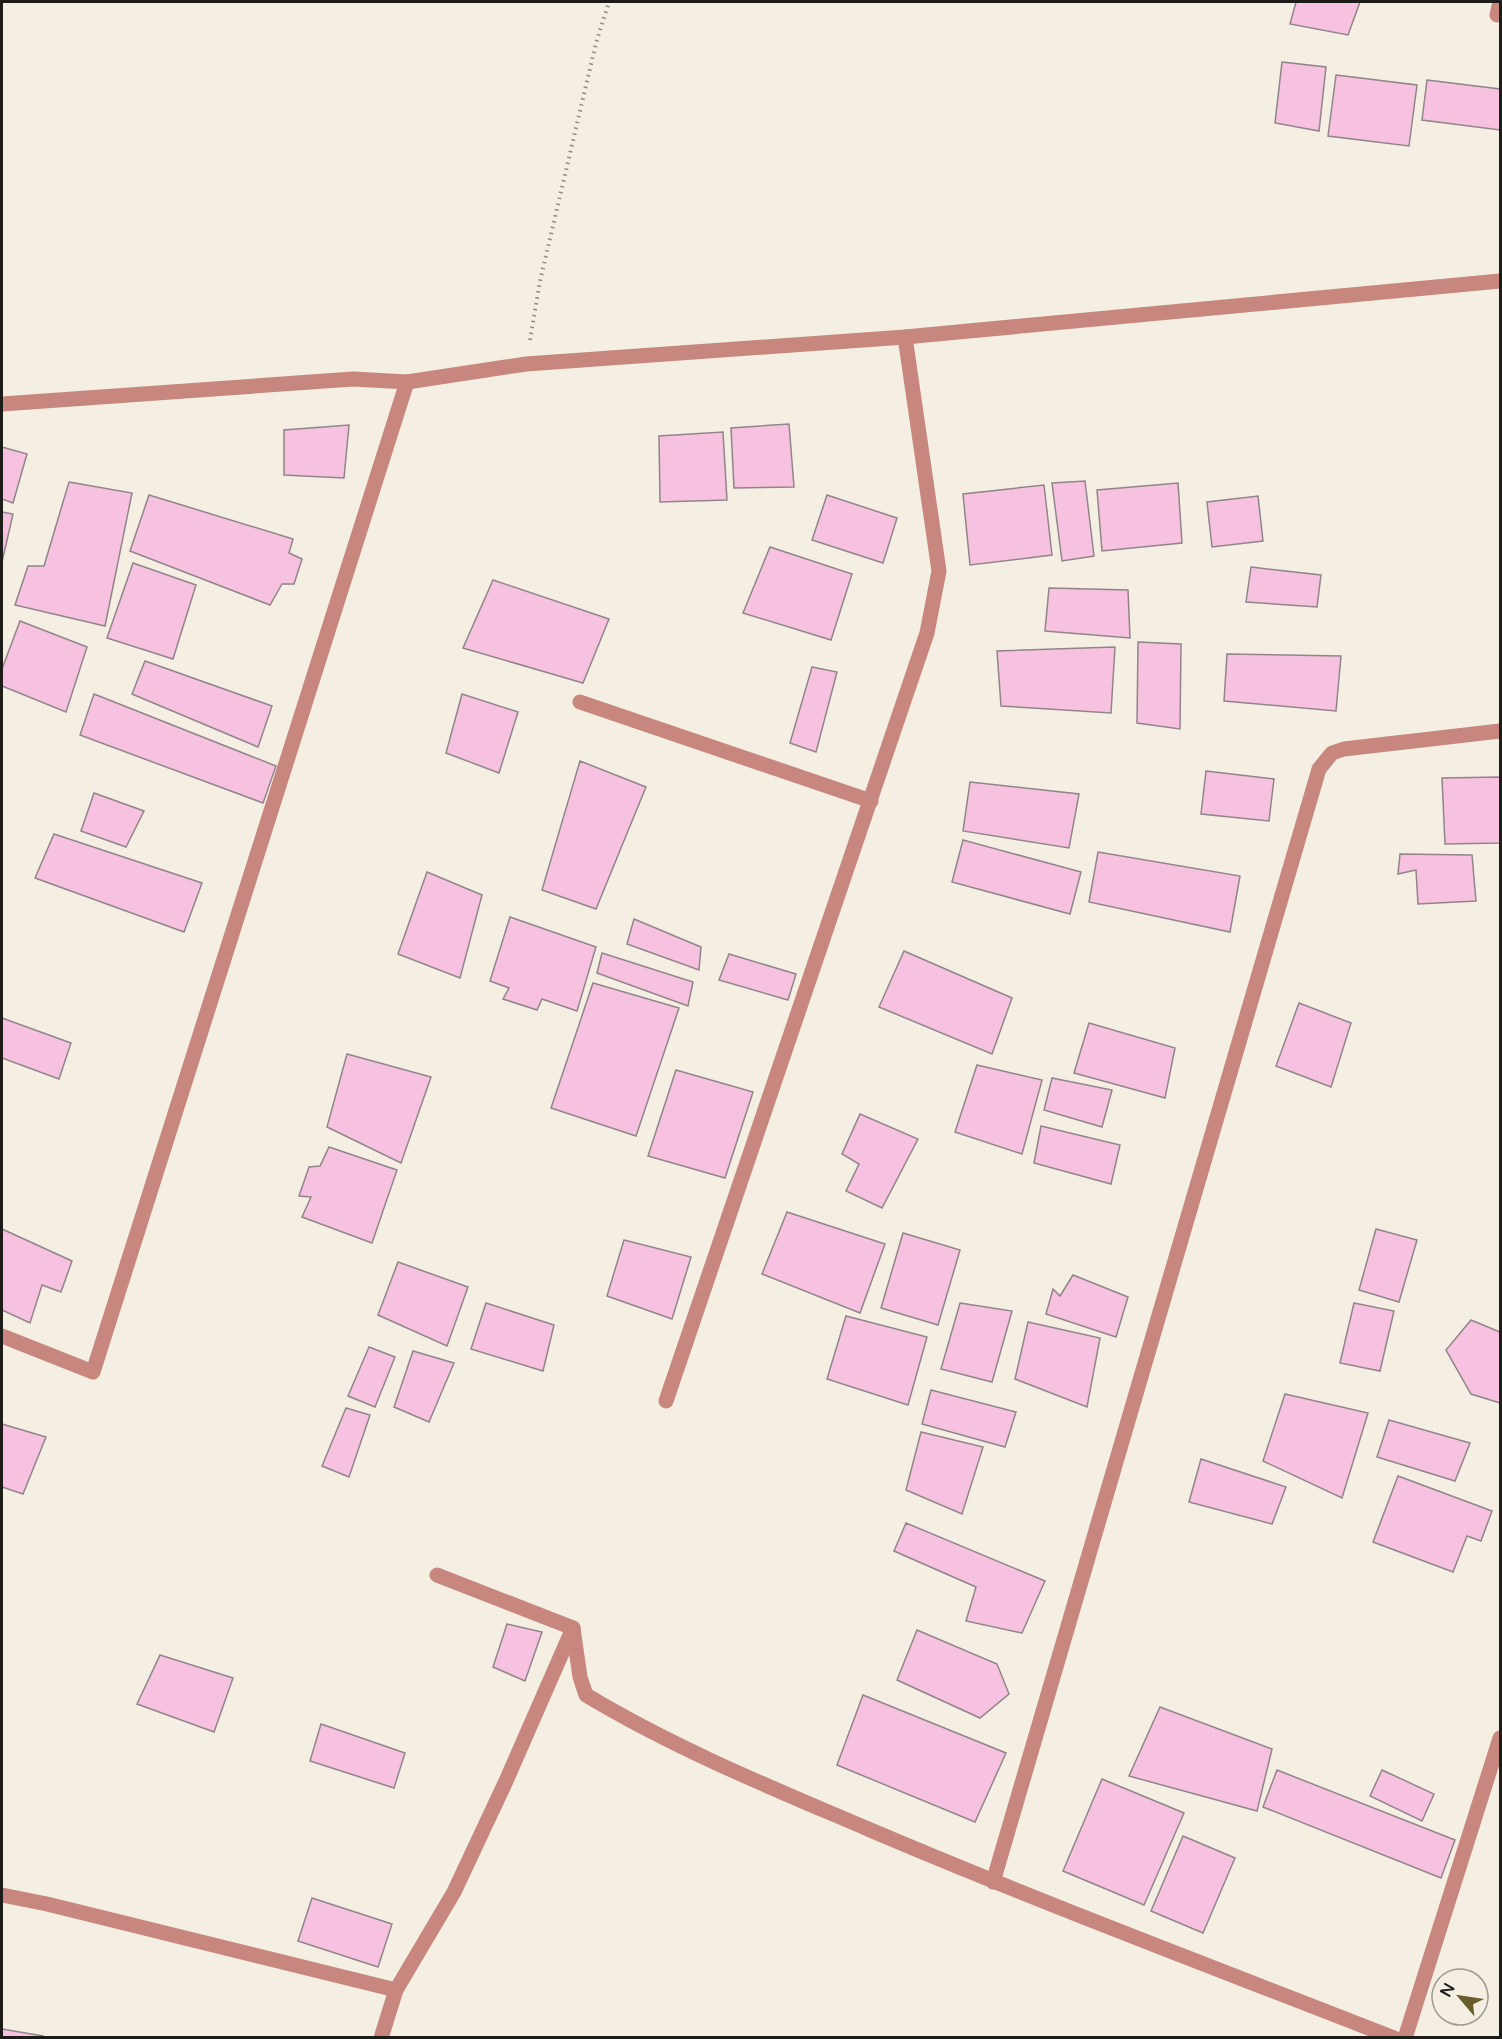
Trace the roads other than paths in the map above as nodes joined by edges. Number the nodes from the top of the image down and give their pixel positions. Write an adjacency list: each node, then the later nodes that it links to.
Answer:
1 (1500, 281): 2 (street)
2 (905, 337): 3 (street); 7 (street)
3 (407, 382): 4 (street); 8 (street)
4 (2, 404)
5 (580, 702): 7 (street)
6 (1500, 731): 13 (street)
7 (871, 801): 9 (street)
8 (2, 1336)
9 (666, 1401)
10 (437, 1575): 11 (street)
11 (573, 1628): 13 (street); 15 (street)
12 (1500, 1738): 18 (street)
13 (993, 1882): 17 (street)
14 (2, 1895): 15 (street)
15 (396, 1990): 16 (street)
16 (381, 2037)
17 (1394, 2037)
18 (1405, 2037)

